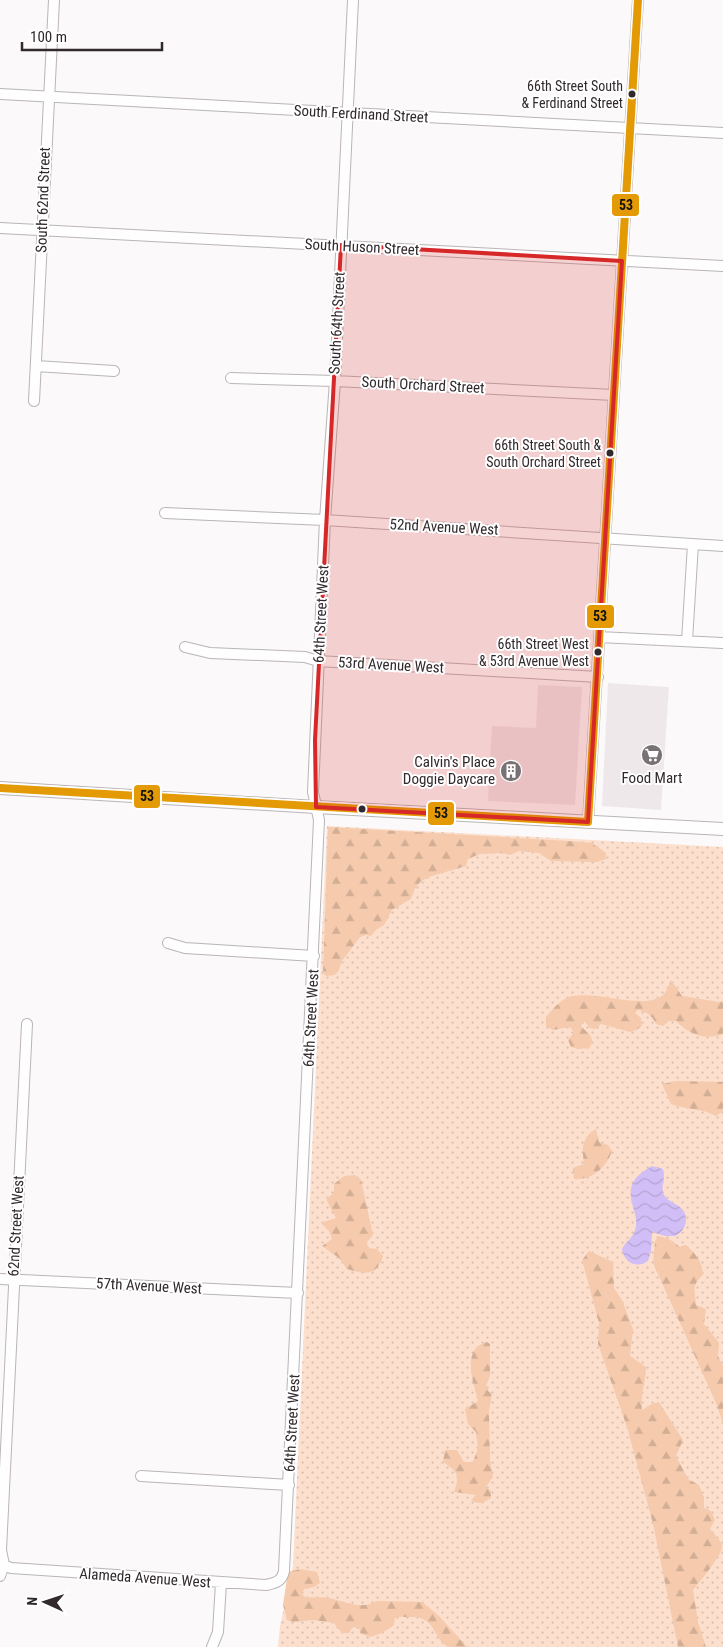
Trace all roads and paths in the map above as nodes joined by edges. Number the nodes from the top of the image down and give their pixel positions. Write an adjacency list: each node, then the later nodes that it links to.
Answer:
1 (54, 0): 5 (street, South 62nd Street)
2 (353, 0): 6 (street, South 64th Street)
3 (638, 0): 7 (street)
4 (0, 94): 5 (street, South Ferdinand Street)
5 (48, 96): 6 (street, South Ferdinand Street); 10 (street, South 62nd Street)
6 (348, 114): 7 (street, South Ferdinand Street); 11 (street, South 64th Street)
7 (630, 129): 8 (street, South Ferdinand Street); 12 (street)
8 (723, 133)
9 (0, 228): 10 (street, South Huson Street)
10 (42, 229): 11 (street, South Huson Street); 14 (street, South 62nd Street)
11 (341, 246): 12 (street, South Huson Street); 17 (street, South 64th Street)
12 (622, 260): 13 (street, South Huson Street); 18 (street)
13 (723, 266)
14 (36, 366): 15 (street); 19 (street, South 62nd Street)
15 (114, 371)
16 (231, 378): 17 (street, South Orchard Street)
17 (335, 381): 18 (street, South Orchard Street); 20 (street, South 64th Street)
18 (614, 395): 23 (street)
19 (34, 401)
20 (328, 466): 22 (street, 64th Street West)
21 (166, 513): 22 (street, 52nd Avenue West)
22 (325, 520): 23 (street, 52nd Avenue West); 30 (street, 64th Street West)
23 (606, 537): 24 (street, 52nd Avenue West); 26 (street)
24 (693, 544): 25 (street, 52nd Avenue West); 27 (street)
25 (723, 546)
26 (599, 637): 27 (street); 31 (street)
27 (686, 641): 28 (street)
28 (722, 643)
29 (185, 647): 30 (street, 53rd Avenue West)
30 (318, 661): 31 (street, 53rd Avenue West); 33 (street, 64th Street West)
31 (598, 677): 34 (street)
32 (0, 788): 33 (main road)
33 (316, 807): 34 (main road); 37 (street, 64th Street West)
34 (588, 822): 35 (main road)
35 (723, 829)
36 (168, 943): 37 (street)
37 (314, 956): 41 (street, 64th Street West)
38 (27, 1024): 40 (street, 62nd Street West)
39 (0, 1279): 40 (street, 57th Avenue West)
40 (13, 1280): 41 (street, 57th Avenue West); 44 (street, 62nd Street West)
41 (298, 1293): 43 (street, 64th Street West)
42 (141, 1476): 43 (street)
43 (289, 1485): 45 (street, 64th Street West)
44 (2, 1566): 46 (street, 62nd Street West); 47 (street, Alameda Avenue West)
45 (284, 1571): 47 (street, Alameda Avenue West)
46 (0, 1576)
47 (221, 1583): 48 (street)
48 (212, 1647)

